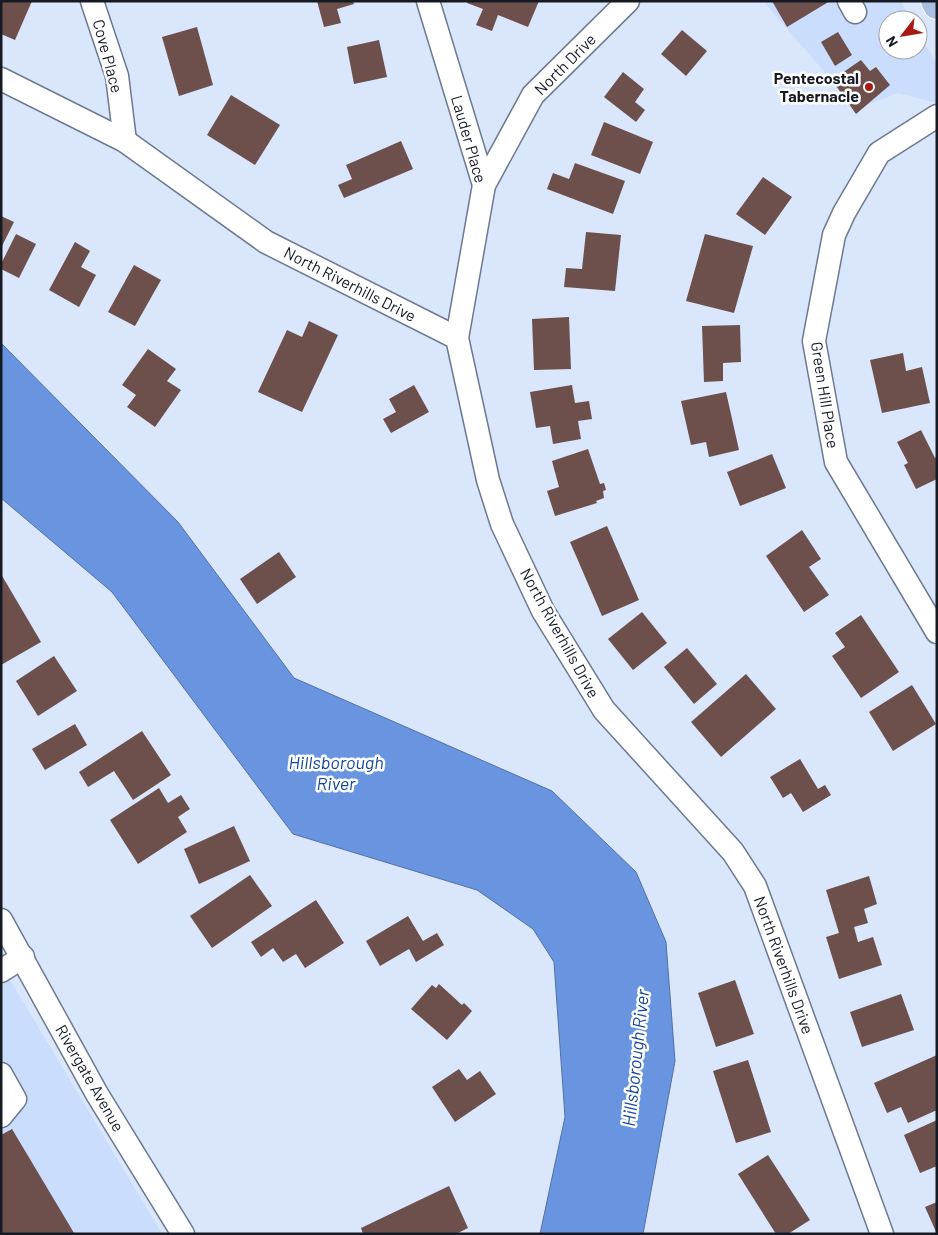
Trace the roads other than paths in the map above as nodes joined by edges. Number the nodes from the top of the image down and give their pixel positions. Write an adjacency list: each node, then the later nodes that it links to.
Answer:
1 (92, 1): 8 (street, Cove Place)
2 (428, 1): 9 (street, Lauder Place)
3 (628, 1): 9 (street, North Drive)
4 (935, 1): 5 (main road)
5 (937, 5)
6 (1, 79): 8 (street, North Riverhills Drive)
7 (937, 116): 11 (street, Green Hill Place)
8 (125, 141): 10 (street, North Riverhills Drive)
9 (484, 186): 10 (street, Lauder Place)
10 (457, 338): 18 (street, North Riverhills Drive)
11 (937, 632)
12 (1, 920): 13 (street, Rivergate Avenue)
13 (23, 958): 14 (street); 17 (street, Rivergate Avenue)
14 (1, 971)
15 (1, 1074): 16 (street)
16 (1, 1116)
17 (183, 1234)
18 (882, 1234)

